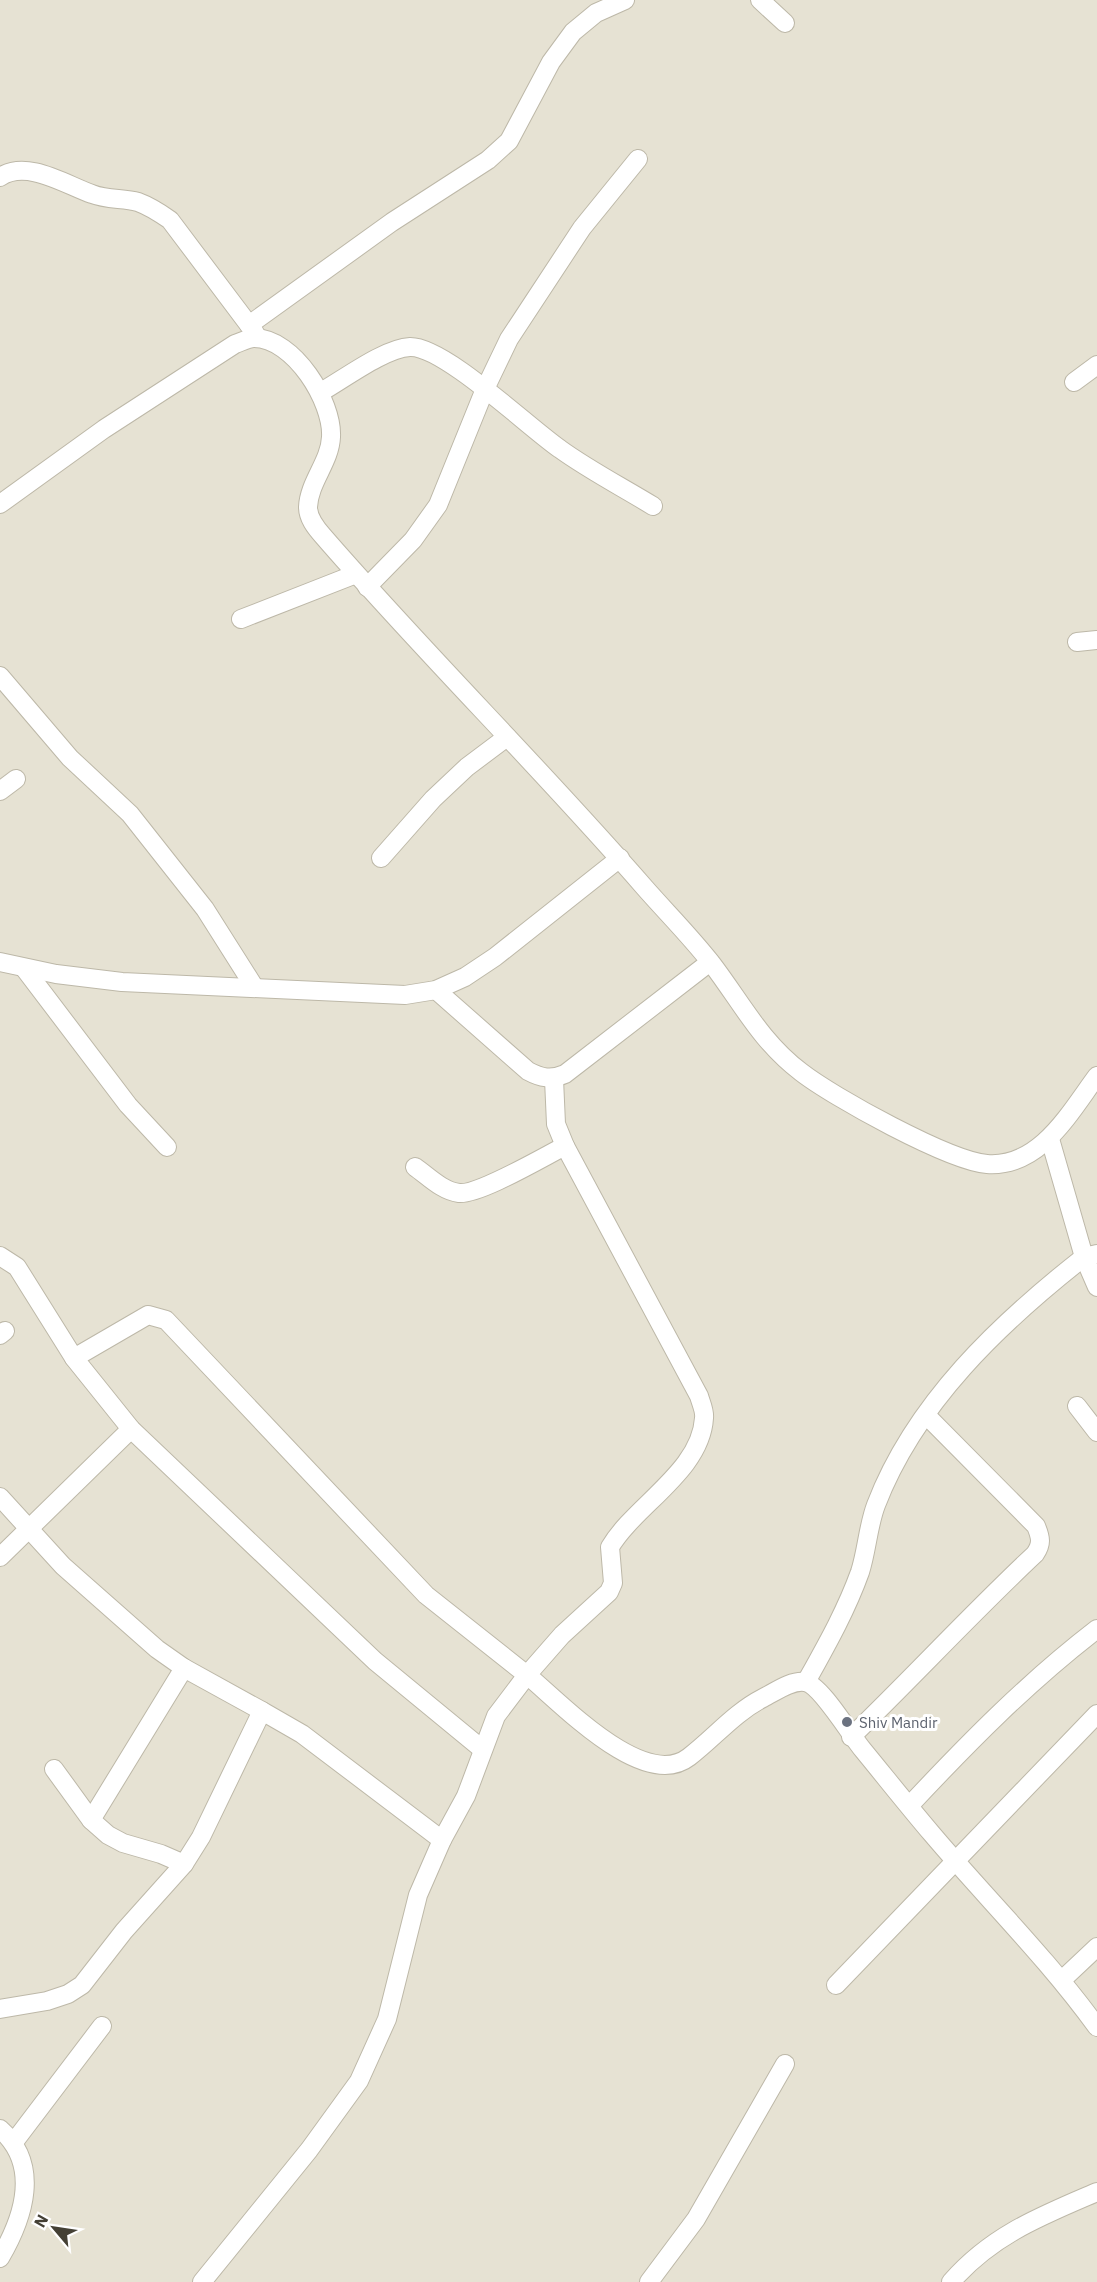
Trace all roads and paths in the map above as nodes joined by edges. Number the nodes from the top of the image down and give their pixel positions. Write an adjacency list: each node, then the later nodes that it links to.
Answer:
1 (626, 0): 6 (street)
2 (760, 0): 3 (street)
3 (785, 23)
4 (638, 159): 9 (street)
5 (0, 177): 6 (street)
6 (254, 332): 10 (street); 11 (street)
7 (1097, 365): 8 (street)
8 (1074, 382)
9 (485, 389): 10 (street); 12 (street); 13 (street)
10 (321, 392): 13 (street)
11 (0, 504)
12 (653, 506)
13 (361, 580): 14 (street); 18 (street)
14 (241, 619)
15 (1097, 640): 16 (street)
16 (1077, 642)
17 (0, 676): 26 (street)
18 (507, 737): 21 (street); 22 (street)
19 (16, 779): 20 (street)
20 (0, 790)
21 (381, 858)
22 (620, 858): 24 (street); 27 (street)
23 (0, 962): 25 (street)
24 (710, 962): 29 (street); 30 (street)
25 (24, 968): 26 (street); 32 (street)
26 (255, 988): 27 (street)
27 (436, 990): 29 (street)
28 (1097, 1076): 30 (street)
29 (554, 1079): 31 (street)
30 (1050, 1139): 34 (street)
31 (565, 1146): 33 (street); 47 (street)
32 (167, 1147)
33 (415, 1167)
34 (1090, 1255): 36 (street); 39 (street)
35 (0, 1256): 37 (street)
36 (1097, 1287)
37 (74, 1358): 40 (street); 47 (street)
38 (1077, 1406): 41 (street)
39 (926, 1415): 48 (street); 51 (street)
40 (131, 1429): 43 (street); 52 (street)
41 (1097, 1432)
42 (0, 1497): 43 (street)
43 (27, 1529): 44 (street); 46 (street)
44 (0, 1557)
45 (1097, 1629): 54 (street)
46 (184, 1668): 49 (street); 55 (street)
47 (527, 1675): 48 (street); 52 (street)
48 (806, 1682): 51 (street)
49 (262, 1711): 56 (street); 58 (street)
50 (1097, 1714): 57 (street)
51 (851, 1737): 54 (street)
52 (483, 1749): 56 (street)
53 (54, 1768): 55 (street)
54 (910, 1805): 57 (street)
55 (91, 1820): 58 (street)
56 (442, 1840): 70 (street)
57 (958, 1862): 60 (street); 61 (street)
58 (184, 1864): 62 (street)
59 (1097, 1947): 60 (street)
60 (1063, 1979): 64 (street)
61 (836, 1985)
62 (0, 2009)
63 (102, 2026): 66 (street)
64 (1097, 2026)
65 (785, 2064): 71 (street)
66 (7, 2135): 68 (street)
67 (1097, 2192): 72 (street)
68 (6, 2233): 69 (street)
69 (0, 2258)
70 (202, 2282)
71 (649, 2282)
72 (951, 2282)

